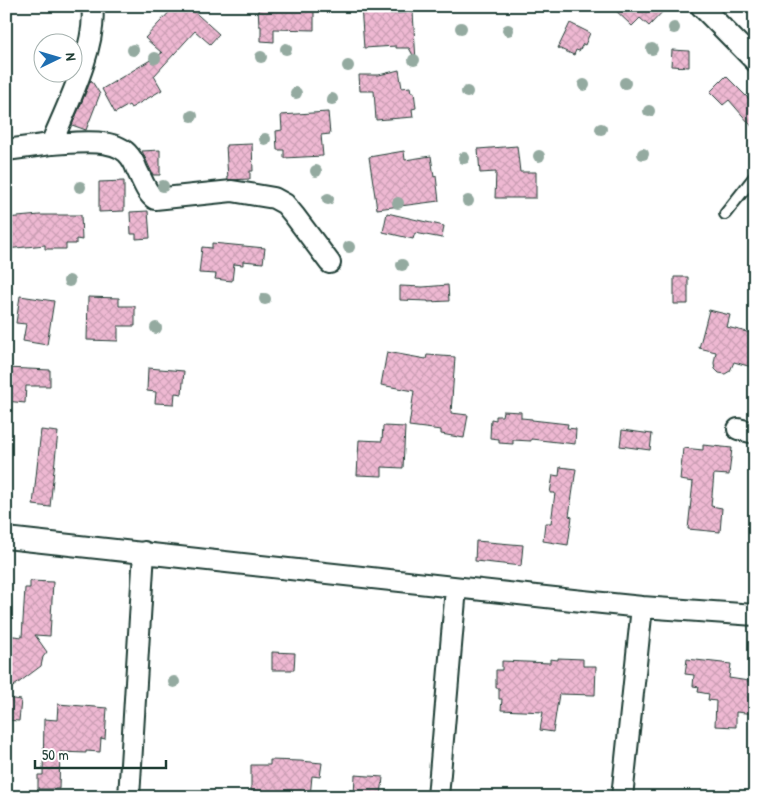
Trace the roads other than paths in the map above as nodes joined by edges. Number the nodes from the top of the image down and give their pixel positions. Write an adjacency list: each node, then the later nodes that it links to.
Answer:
1 (92, 6): 4 (street)
2 (701, 6): 3 (street)
3 (755, 61)
4 (51, 144): 5 (street); 8 (street)
5 (6, 150)
6 (755, 176): 7 (lane)
7 (725, 214)
8 (330, 263)
9 (6, 538): 10 (street)
10 (144, 552): 11 (street); 14 (street)
11 (456, 588): 12 (street); 15 (street)
12 (642, 608): 13 (street); 16 (street)
13 (755, 615)
14 (129, 797)
15 (438, 797)
16 (622, 797)

